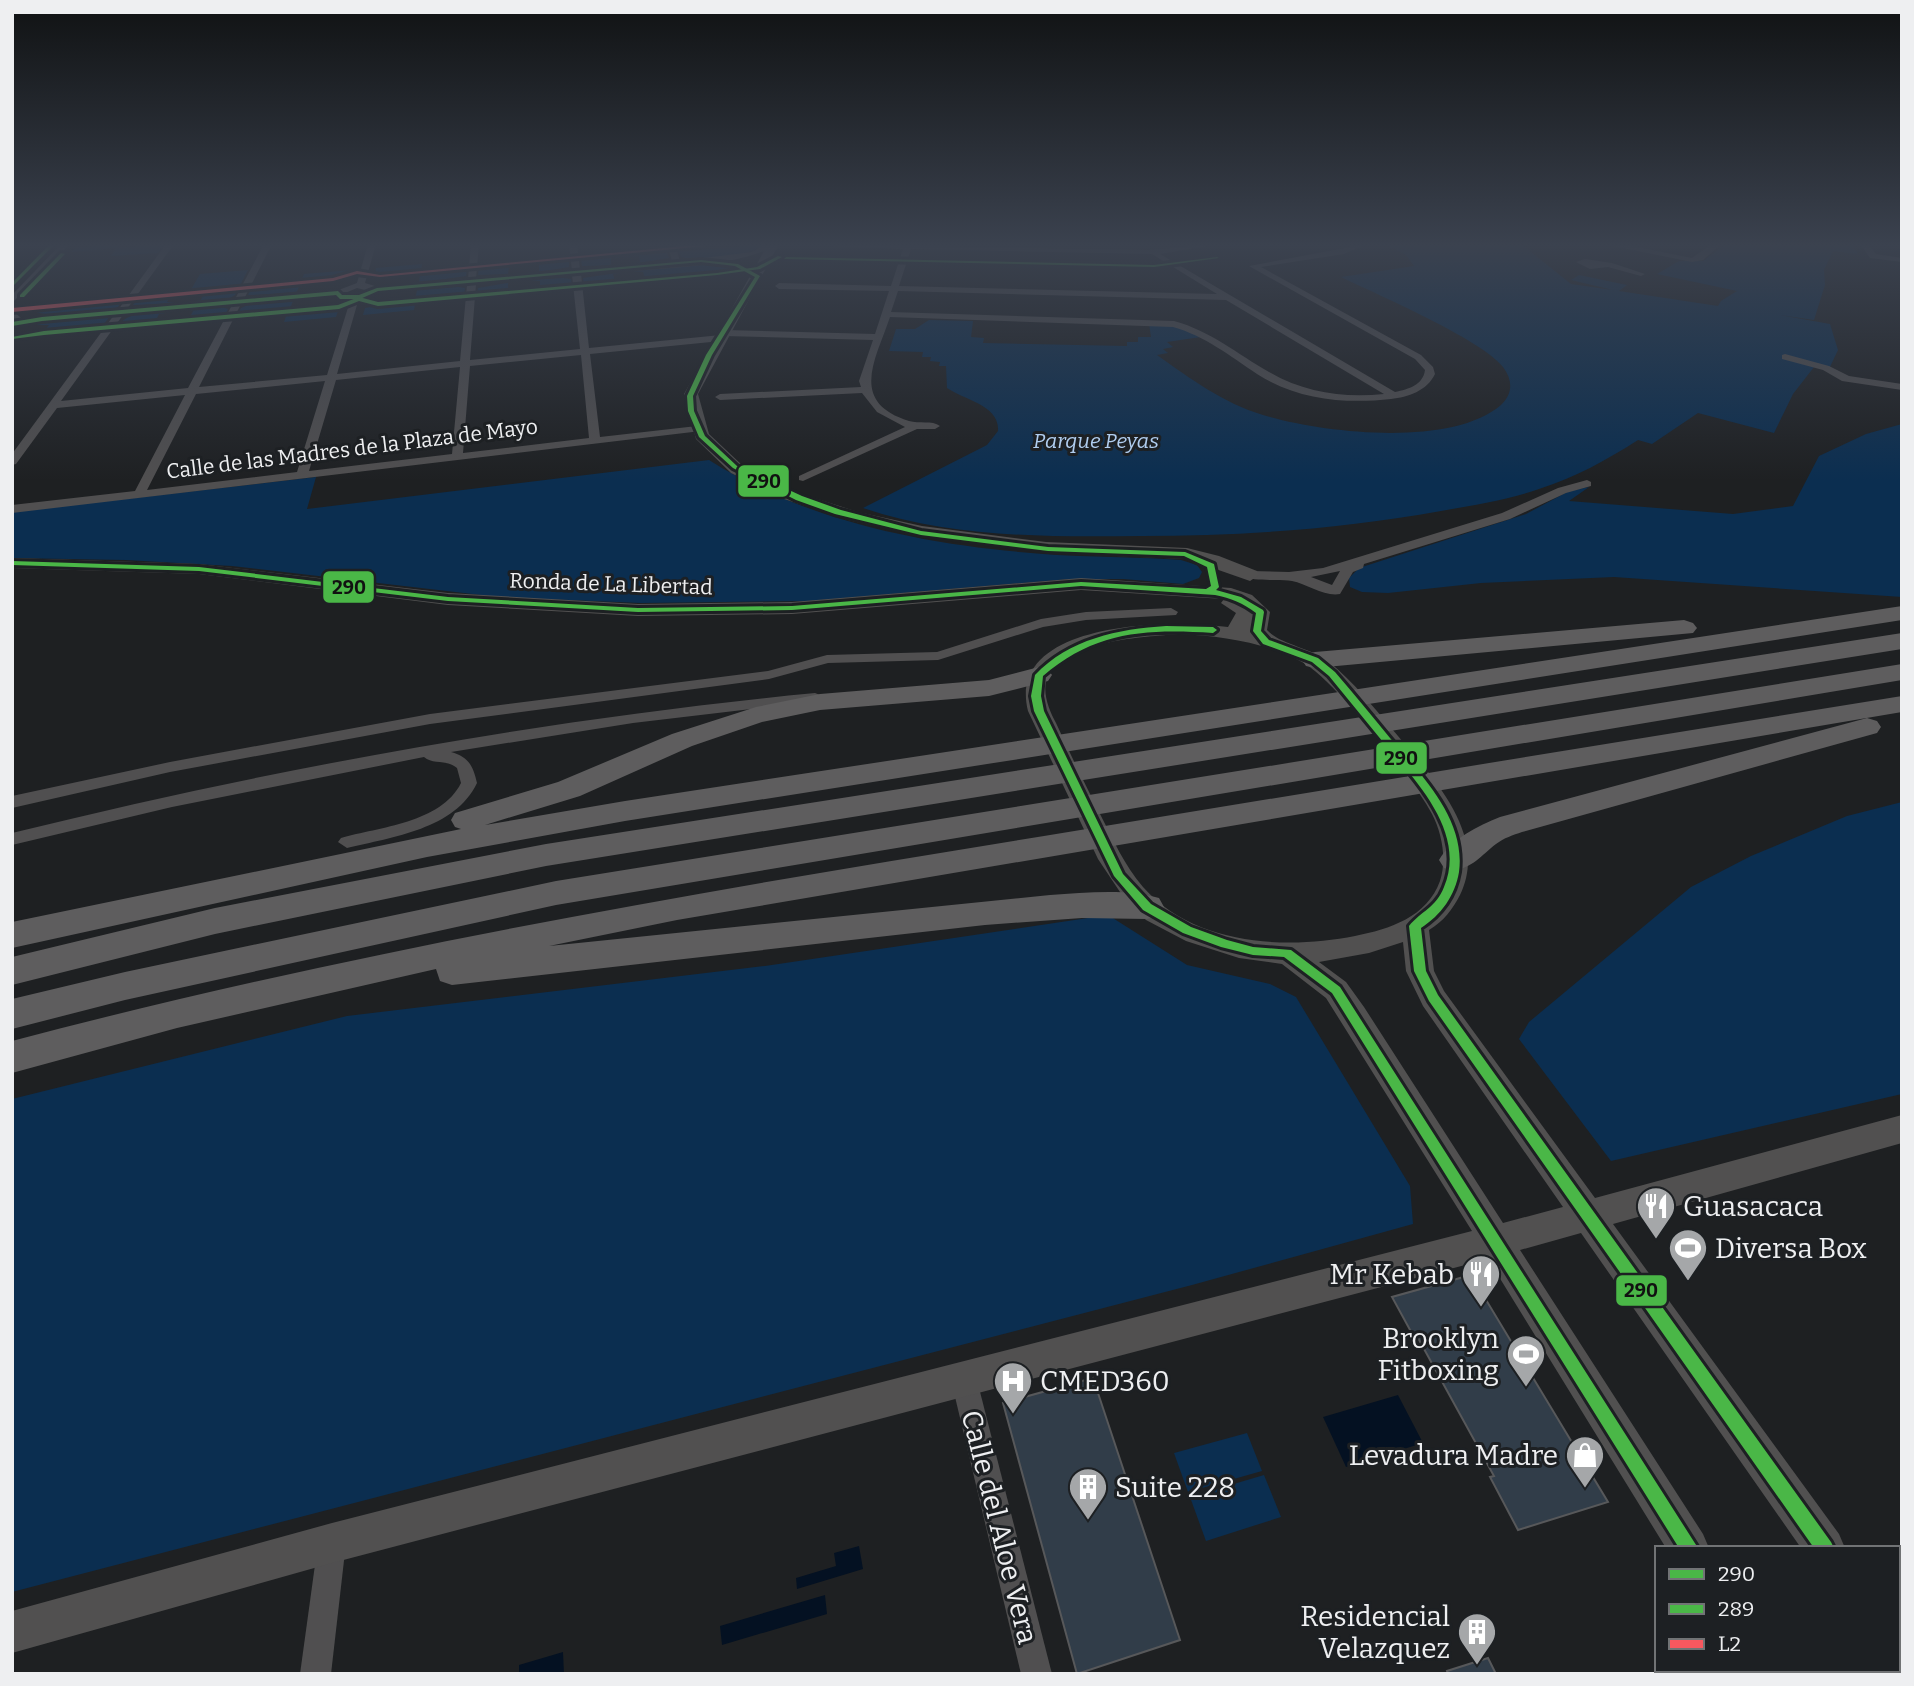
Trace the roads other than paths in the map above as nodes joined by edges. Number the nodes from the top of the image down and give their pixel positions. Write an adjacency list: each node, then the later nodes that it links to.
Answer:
1 (113, 323): 24 (street)
2 (227, 323): 20 (street)
3 (348, 323): 16 (street)
4 (469, 323): 15 (street)
5 (582, 323): 13 (street)
6 (731, 323): 11 (main road)
7 (883, 323): 12 (street)
8 (1166, 323): 21 (street)
9 (1271, 323): 21 (street)
10 (1356, 323): 21 (street)
11 (723, 336): 12 (street); 13 (street); 27 (main road)
12 (878, 337): 19 (street)
13 (585, 352): 15 (street); 28 (street)
14 (1785, 357): 17 (street)
15 (465, 364): 16 (street); 29 (street)
16 (331, 377): 20 (street); 31 (street)
17 (1890, 386): 18 (street); 23 (street)
18 (1902, 387)
19 (864, 390): 22 (street); 26 (street)
20 (192, 391): 24 (street); 34 (street)
21 (1395, 396)
22 (720, 397)
23 (1902, 397)
24 (53, 405): 30 (street)
25 (935, 426): 26 (street)
26 (913, 427): 32 (street)
27 (697, 429): 28 (street, Calle de las Madres de la Plaza de Mayo); 37 (main road)
28 (595, 440): 29 (street, Calle de las Madres de la Plaza de Mayo)
29 (457, 457): 31 (street, Calle de las Madres de la Plaza de Mayo)
30 (12, 462)
31 (302, 474): 34 (street, Calle de las Madres de la Plaza de Mayo)
32 (803, 478)
33 (1587, 484): 36 (street)
34 (139, 494): 35 (street, Calle de las Madres de la Plaza de Mayo)
35 (12, 509)
36 (1394, 551): 41 (street); 41 (street, Ronda de La Libertad)
37 (1185, 554): 40 (main road); 42 (main road)
38 (12, 563): 42 (main road, Ronda de La Libertad)
39 (12, 573): 46 (main road, Ronda de La Libertad)
40 (1250, 575): 41 (street, Ronda de La Libertad); 42 (main road, Ronda de La Libertad)
41 (1290, 576)
42 (1212, 589): 48 (main road, Ronda de La Libertad)
43 (1902, 608): 49 (highway)
44 (1171, 612): 56 (street)
45 (1902, 613): 63 (highway)
46 (1233, 633): 48 (main road); 51 (main road)
47 (1902, 641): 65 (highway)
48 (1266, 642): 49 (main road)
49 (1323, 667): 59 (main road)
50 (1902, 672): 66 (highway)
51 (1039, 674): 52 (highway); 60 (main road)
52 (877, 696): 55 (street); 58 (highway)
53 (1902, 704): 67 (highway)
54 (1902, 717): 59 (highway)
55 (334, 769): 57 (street); 58 (street)
56 (12, 802)
57 (12, 839)
58 (347, 842): 61 (highway)
59 (1455, 860): 62 (main road)
60 (1147, 907): 64 (main road); 67 (highway)
61 (12, 916)
62 (1415, 926): 64 (main road); 69 (main road)
63 (12, 935)
64 (1287, 953): 70 (main road)
65 (12, 971)
66 (12, 1014)
67 (28, 1053)
68 (1902, 1129): 69 (main road)
69 (1587, 1214): 70 (main road); 74 (main road)
70 (1494, 1241): 71 (main road); 73 (main road)
71 (964, 1380): 72 (main road); 77 (street, Calle del Aloe Vera)
72 (332, 1543): 75 (main road); 76 (street)
73 (1688, 1546)
74 (1824, 1546)
75 (12, 1632)
76 (315, 1674)
77 (1037, 1674)

